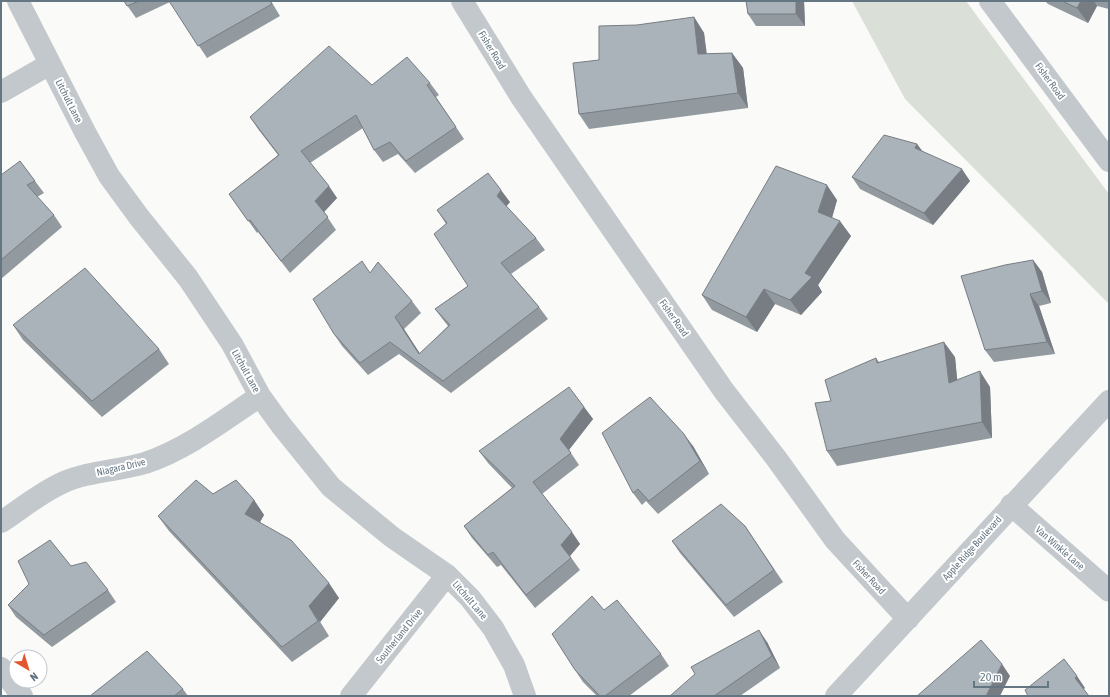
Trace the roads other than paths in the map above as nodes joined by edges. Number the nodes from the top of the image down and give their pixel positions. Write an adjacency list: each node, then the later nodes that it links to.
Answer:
1 (18, 1): 4 (street, Litchult Lane)
2 (462, 1): 13 (street, Fisher Road)
3 (990, 1): 6 (street, Fisher Road)
4 (50, 64): 5 (street); 7 (street, Litchult Lane)
5 (1, 92)
6 (1109, 162)
7 (260, 396): 10 (street, Niagara Drive); 11 (street, Litchult Lane)
8 (1109, 401): 9 (street, Apple Ridge Boulevard)
9 (1011, 505): 12 (street, Van Winkle Lane); 13 (street, Apple Ridge Boulevard)
10 (1, 522)
11 (447, 575): 16 (street, Southerland Drive); 17 (street, Litchult Lane)
12 (1109, 591)
13 (908, 619): 18 (street, Apple Ridge Boulevard)
14 (1, 668): 15 (street)
15 (22, 696)
16 (350, 696)
17 (526, 696)
18 (836, 696)

